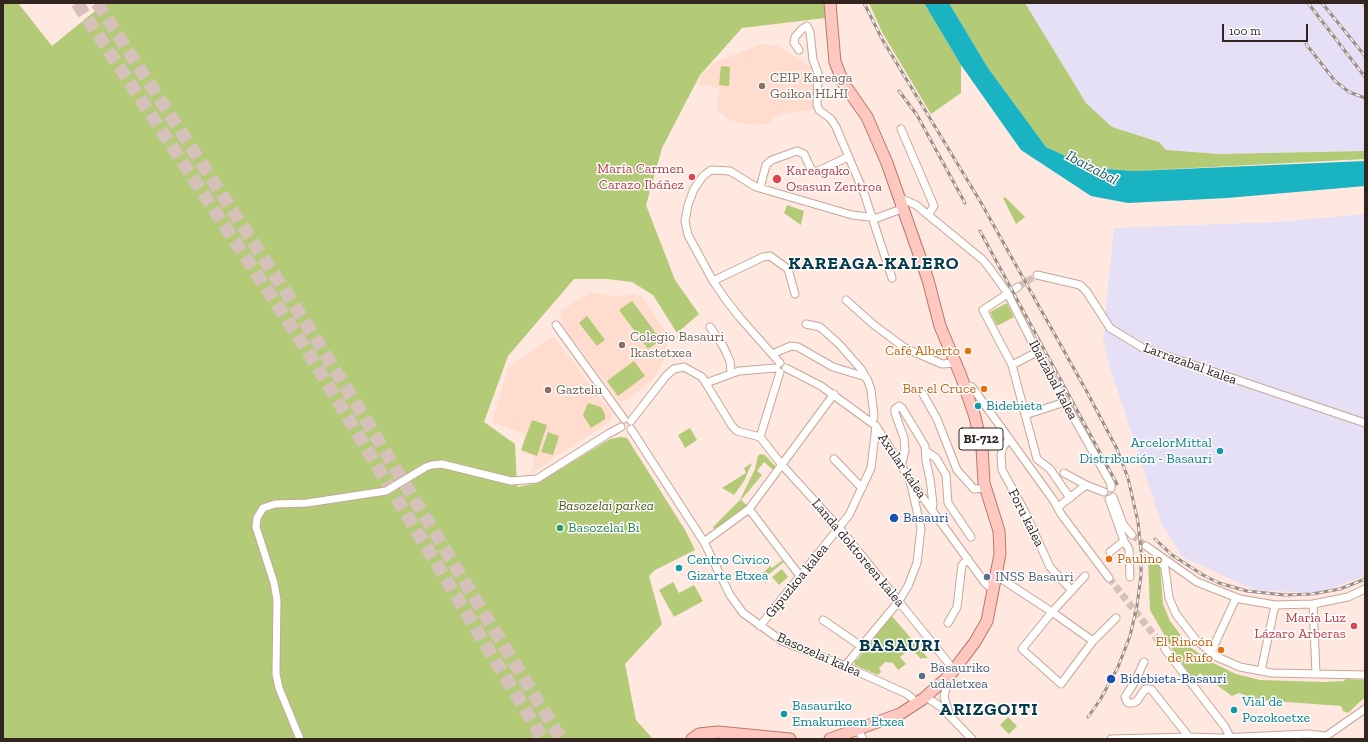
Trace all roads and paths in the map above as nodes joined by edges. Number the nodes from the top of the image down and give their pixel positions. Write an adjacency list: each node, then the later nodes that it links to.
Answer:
1 (830, 3): 6 (main road, BI-712)
2 (799, 50): 4 (street)
3 (901, 129): 7 (street)
4 (848, 158): 5 (street); 8 (street)
5 (760, 188): 8 (street); 11 (street)
6 (902, 203): 7 (street, Ibaizabal kalea); 8 (street); 21 (main road, BI-712)
7 (928, 216): 14 (street, Ibaizabal kalea)
8 (871, 217): 10 (street)
9 (1037, 275): 33 (street, Larrazabal kalea)
10 (892, 278)
11 (713, 281): 13 (street); 20 (street)
12 (1018, 287): 14 (street)
13 (795, 294)
14 (1008, 294): 19 (street, Ibaizabal kalea); 22 (street)
15 (846, 300): 21 (street)
16 (806, 324): 25 (street)
17 (556, 325): 32 (street)
18 (710, 327): 24 (street)
19 (1037, 352): 22 (street); 30 (street, Ibaizabal kalea)
20 (772, 354): 23 (street); 25 (street)
21 (956, 363): 27 (main road, BI-712)
22 (1012, 365): 31 (street)
23 (781, 368): 24 (street); 28 (street, Axular kalea); 37 (street)
24 (731, 373): 26 (street)
25 (866, 377): 34 (street, Gipuzkoa kalea)
26 (706, 383): 32 (street); 37 (street)
27 (964, 384): 38 (street); 47 (main road, BI-712)
28 (834, 394): 34 (street, Axular kalea); 41 (street)
29 (923, 394): 47 (street)
30 (1065, 402): 31 (street); 48 (street, Ibaizabal kalea)
31 (1025, 415): 50 (street)
32 (628, 420): 35 (street); 36 (street)
33 (1365, 423)
34 (874, 424): 42 (street, Axular kalea); 46 (street, Gipuzkoa kalea)
35 (621, 427): 36 (street); 106 (street)
36 (631, 429): 59 (street, Basozelai kalea)
37 (760, 437): 41 (street, Landa doktoreen kalea)
38 (1008, 439): 52 (street); 73 (street, Foru kalea)
39 (927, 452): 42 (street); 54 (street); 57 (street)
40 (834, 459): 46 (street)
41 (782, 465): 53 (street); 55 (street, Landa doktoreen kalea)
42 (900, 466): 44 (street, Axular kalea)
43 (1064, 473): 45 (street)
44 (910, 480): 54 (street, Axular kalea); 75 (street)
45 (1086, 485): 49 (street); 50 (street)
46 (862, 488): 55 (street, Gipuzkoa kalea)
47 (986, 488): 67 (main road, BI-712)
48 (1111, 488): 49 (street); 51 (street)
49 (1104, 492): 51 (street)
50 (1070, 498): 52 (street)
51 (1111, 498): 56 (street); 58 (street)
52 (1058, 507): 70 (street)
53 (749, 509): 59 (street); 66 (street)
54 (932, 509): 63 (street, Axular kalea)
55 (840, 528): 66 (street, Gipuzkoa kalea); 75 (street, Landa doktoreen kalea)
56 (1132, 535)
57 (971, 537)
58 (1124, 541): 61 (street); 69 (street)
59 (704, 542): 82 (street, Basozelai kalea)
60 (1146, 546): 62 (street)
61 (1110, 552)
62 (1157, 555): 64 (street); 65 (street)
63 (968, 560): 72 (street, Axular kalea); 81 (street)
64 (1178, 570): 65 (street); 74 (street)
65 (1166, 574): 86 (street)
66 (800, 576): 82 (street, Gipuzkoa kalea)
67 (996, 576): 72 (main road, BI-712); 78 (street)
68 (1085, 576): 73 (street)
69 (1130, 576)
70 (1109, 578)
71 (1365, 589): 76 (street)
72 (994, 590): 90 (main road, BI-712)
73 (1072, 591): 78 (street)
74 (1236, 598): 77 (street); 86 (street)
75 (900, 601): 84 (street); 90 (street, Landa doktoreen kalea)
76 (1313, 604): 77 (street); 91 (street)
77 (1275, 605): 89 (street)
78 (1052, 612): 83 (street); 83 (street)
79 (1116, 618): 83 (street)
80 (824, 620): 84 (street)
81 (948, 623)
82 (760, 626): 88 (street, Basozelai kalea)
83 (1093, 641)
84 (861, 646): 88 (street)
85 (1165, 649): 104 (street)
86 (1211, 652): 89 (street)
87 (1144, 662): 102 (street)
88 (845, 666): 95 (street, Basozelai kalea)
89 (1261, 671): 91 (street)
90 (952, 672): 93 (main road, BI-712)
91 (1316, 673): 92 (street)
92 (1365, 675)
93 (939, 690): 94 (main road, BI-712); 98 (street)
94 (926, 696): 95 (main road, BI-712); 98 (street)
95 (916, 704): 100 (main road, BI-712)
96 (1365, 709): 99 (street)
97 (1365, 716): 99 (street)
98 (956, 723): 110 (street)
99 (1346, 723): 105 (street)
100 (861, 735): 109 (main road, BI-712)
101 (754, 737): 107 (main road); 108 (main road)
102 (1189, 737): 104 (street); 112 (street)
103 (1314, 737): 104 (street); 105 (street)
104 (1231, 738)
105 (1323, 738)
106 (300, 739)
107 (692, 739)
108 (790, 739)
109 (830, 739)
110 (972, 739)
111 (1111, 739): 112 (street)
112 (1131, 739)

